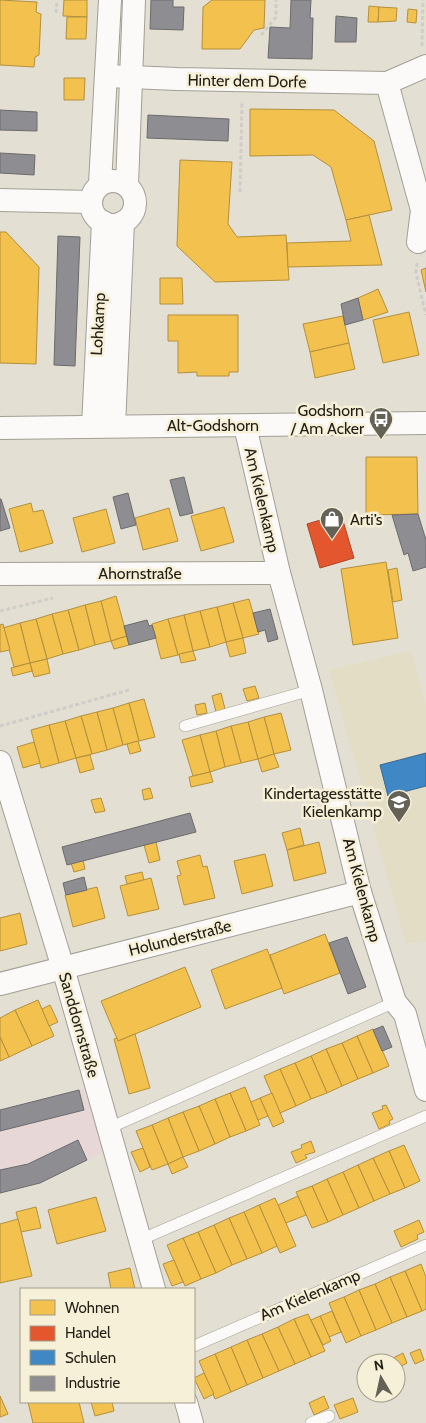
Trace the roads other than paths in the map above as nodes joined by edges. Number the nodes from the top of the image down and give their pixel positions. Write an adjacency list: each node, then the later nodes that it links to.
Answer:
1 (110, 0): 4 (street)
2 (134, 0): 5 (street, Lohkamp)
3 (426, 66): 6 (street, Hinter dem Dorfe)
4 (107, 76): 5 (street, Hinter dem Dorfe); 8 (street)
5 (131, 78): 6 (street, Hinter dem Dorfe); 7 (street, Lohkamp)
6 (387, 83): 11 (street)
7 (127, 185): 8 (street); 10 (street, Lohkamp)
8 (96, 193): 9 (street); 10 (street)
9 (0, 200)
10 (113, 222): 13 (street, Lohkamp)
11 (418, 242)
12 (426, 423): 14 (street, Alt-Godshorn)
13 (104, 426): 14 (street, Alt-Godshorn); 15 (street, Alt-Godshorn)
14 (245, 426): 16 (street, Am Kielenkamp)
15 (0, 428)
16 (279, 573): 17 (street, Ahornstraße); 18 (street, Am Kielenkamp)
17 (0, 574)
18 (311, 690): 19 (lane); 21 (street, Am Kielenkamp)
19 (184, 726)
20 (1, 766): 22 (street, Sanddornstraße)
21 (360, 892): 22 (street, Holunderstraße); 24 (street, Am Kielenkamp)
22 (63, 968): 23 (street, Holunderstraße); 27 (street, Sanddornstraße)
23 (0, 984)
24 (395, 1002): 25 (street, Am Kielenkamp); 27 (lane)
25 (426, 1090)
26 (426, 1116): 28 (lane)
27 (108, 1128): 28 (street, Sanddornstraße)
28 (140, 1240): 30 (street, Sanddornstraße)
29 (426, 1245): 31 (lane, Am Kielenkamp)
30 (154, 1288)
31 (195, 1346)
32 (186, 1403): 34 (street)
33 (329, 1416): 35 (lane)
34 (192, 1423)
35 (311, 1423)

